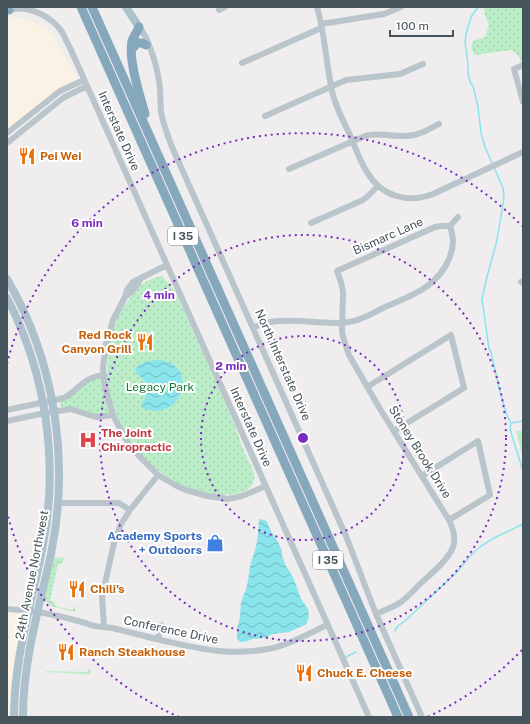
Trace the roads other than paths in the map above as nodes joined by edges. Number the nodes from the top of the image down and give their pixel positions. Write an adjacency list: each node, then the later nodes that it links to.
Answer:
1 (81, 7): 66 (highway, I 35)
2 (92, 7): 24 (highway, I 35)
3 (126, 7): 10 (main road, North Interstate Drive)
4 (225, 7): 8 (street)
5 (317, 7): 9 (street)
6 (402, 7): 9 (street)
7 (8, 9): 17 (street)
8 (219, 10)
9 (321, 26): 13 (street); 19 (street)
10 (139, 27): 11 (street, North Interstate Drive); 12 (highway); 14 (street, North Interstate Drive)
11 (146, 45): 12 (highway); 14 (street, North Interstate Drive)
12 (132, 49): 24 (highway)
13 (242, 63)
14 (155, 64): 38 (street, North Interstate Drive)
15 (423, 64): 19 (street)
16 (523, 65): 20 (street)
17 (84, 80): 18 (street, Interstate Drive); 23 (street)
18 (87, 86): 26 (street); 33 (street, Interstate Drive)
19 (331, 87): 21 (street); 25 (street)
20 (523, 102)
21 (265, 116)
22 (439, 124): 25 (street)
23 (7, 133)
24 (151, 139): 67 (highway, I 35)
25 (352, 141): 28 (street); 29 (street)
26 (7, 143)
27 (523, 152): 29 (street)
28 (289, 169)
29 (378, 186): 31 (street)
30 (458, 218): 32 (street)
31 (311, 223)
32 (450, 226): 34 (street, Bismarc Lane); 37 (street)
33 (167, 265): 39 (street); 51 (street, Interstate Drive)
34 (337, 271): 37 (street, Stoney Brook Drive)
35 (7, 279): 41 (main road, 24th Avenue Northwest)
36 (7, 298): 42 (main road, 24th Avenue Northwest)
37 (342, 323): 38 (street); 40 (street, Stoney Brook Drive)
38 (253, 328): 58 (street, North Interstate Drive)
39 (104, 375): 41 (street); 46 (street)
40 (367, 387): 48 (street, Stoney Brook Drive); 48 (street)
41 (52, 400): 42 (street); 44 (main road, 24th Avenue Northwest)
42 (43, 402): 43 (street); 45 (main road, 24th Avenue Northwest)
43 (7, 410)
44 (54, 411): 45 (street); 46 (street); 52 (main road, 24th Avenue Northwest)
45 (45, 413): 47 (street); 56 (main road, 24th Avenue Northwest)
46 (113, 415): 49 (street)
47 (7, 422)
48 (394, 431): 50 (street, Stoney Brook Drive)
49 (158, 475): 51 (street); 53 (street)
50 (422, 476): 54 (street, Stoney Brook Drive); 54 (street)
51 (266, 486): 60 (street, Interstate Drive)
52 (58, 504): 53 (street); 57 (main road, 24th Avenue Northwest)
53 (130, 510): 61 (street)
54 (449, 520): 58 (street, Stoney Brook Drive)
55 (7, 609): 56 (street, Conference Drive)
56 (29, 611): 57 (street, Conference Drive); 63 (main road, 24th Avenue Northwest)
57 (38, 612): 61 (street, Conference Drive); 64 (main road, 24th Avenue Northwest)
58 (376, 614): 68 (street, North Interstate Drive)
59 (161, 625): 62 (street)
60 (327, 625): 62 (street, Conference Drive); 65 (street, Interstate Drive)
61 (104, 627): 62 (street, Conference Drive)
62 (158, 639)
63 (14, 717)
64 (23, 717)
65 (369, 717)
66 (398, 717)
67 (409, 717)
68 (422, 717)

